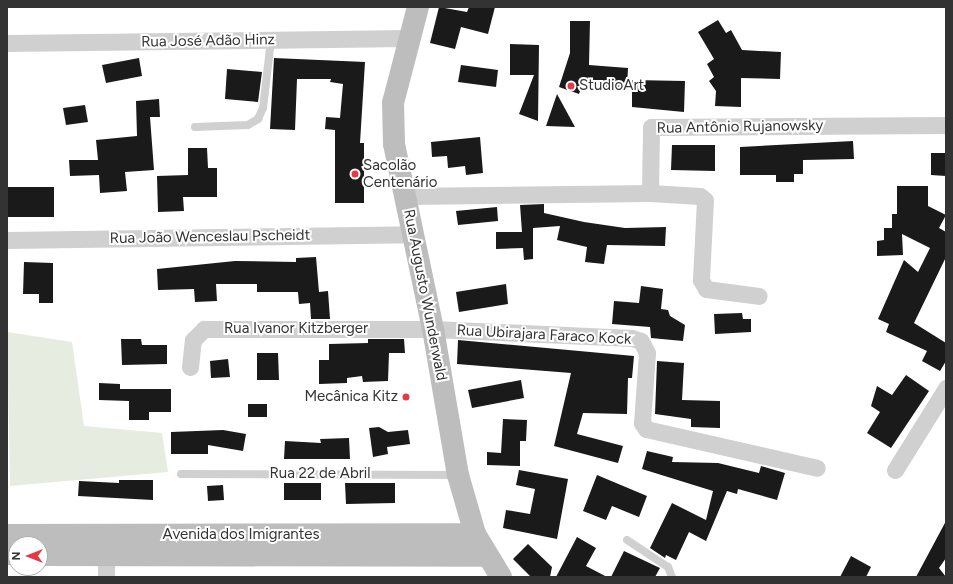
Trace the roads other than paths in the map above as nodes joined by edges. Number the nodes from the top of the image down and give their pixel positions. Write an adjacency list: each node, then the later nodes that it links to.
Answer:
1 (418, 7): 2 (main road, Rua Augusto Wunderwald)
2 (409, 38): 3 (street, Rua José Adão Hinz); 8 (main road, Rua Augusto Wunderwald)
3 (271, 40): 4 (street, Rua José Adão Hinz); 6 (lane)
4 (7, 43)
5 (946, 125): 7 (street, Rua Antônio Rujanowsky)
6 (195, 127)
7 (650, 193): 8 (street); 11 (street)
8 (406, 196): 9 (main road, Rua Augusto Wunderwald)
9 (413, 234): 10 (street, Rua João Wenceslau Pscheidt); 12 (main road, Rua Augusto Wunderwald)
10 (7, 240)
11 (759, 296)
12 (433, 330): 13 (street, Rua Ivanor Kitzberger); 15 (street, Rua Ubirajara Faraco Kock); 18 (main road, Rua Augusto Wunderwald)
13 (190, 367)
14 (946, 388): 16 (street)
15 (817, 468)
16 (895, 470)
17 (181, 474): 18 (lane, Rua 22 de Abril)
18 (458, 475): 19 (main road, Rua Augusto Wunderwald)
19 (475, 534): 23 (main road, Avenida dos Imigrantes); 25 (main road, Rua Augusto Wunderwald)
20 (7, 535): 22 (main road, Avenida dos Imigrantes)
21 (627, 540): 28 (lane)
22 (108, 545): 23 (main road, Avenida dos Imigrantes); 24 (main road, Avenida dos Imigrantes); 26 (street)
23 (227, 545): 25 (main road, Avenida dos Imigrantes)
24 (48, 554)
25 (486, 556): 27 (main road, Rua Augusto Wunderwald)
26 (106, 577)
27 (501, 577)
28 (672, 577)

